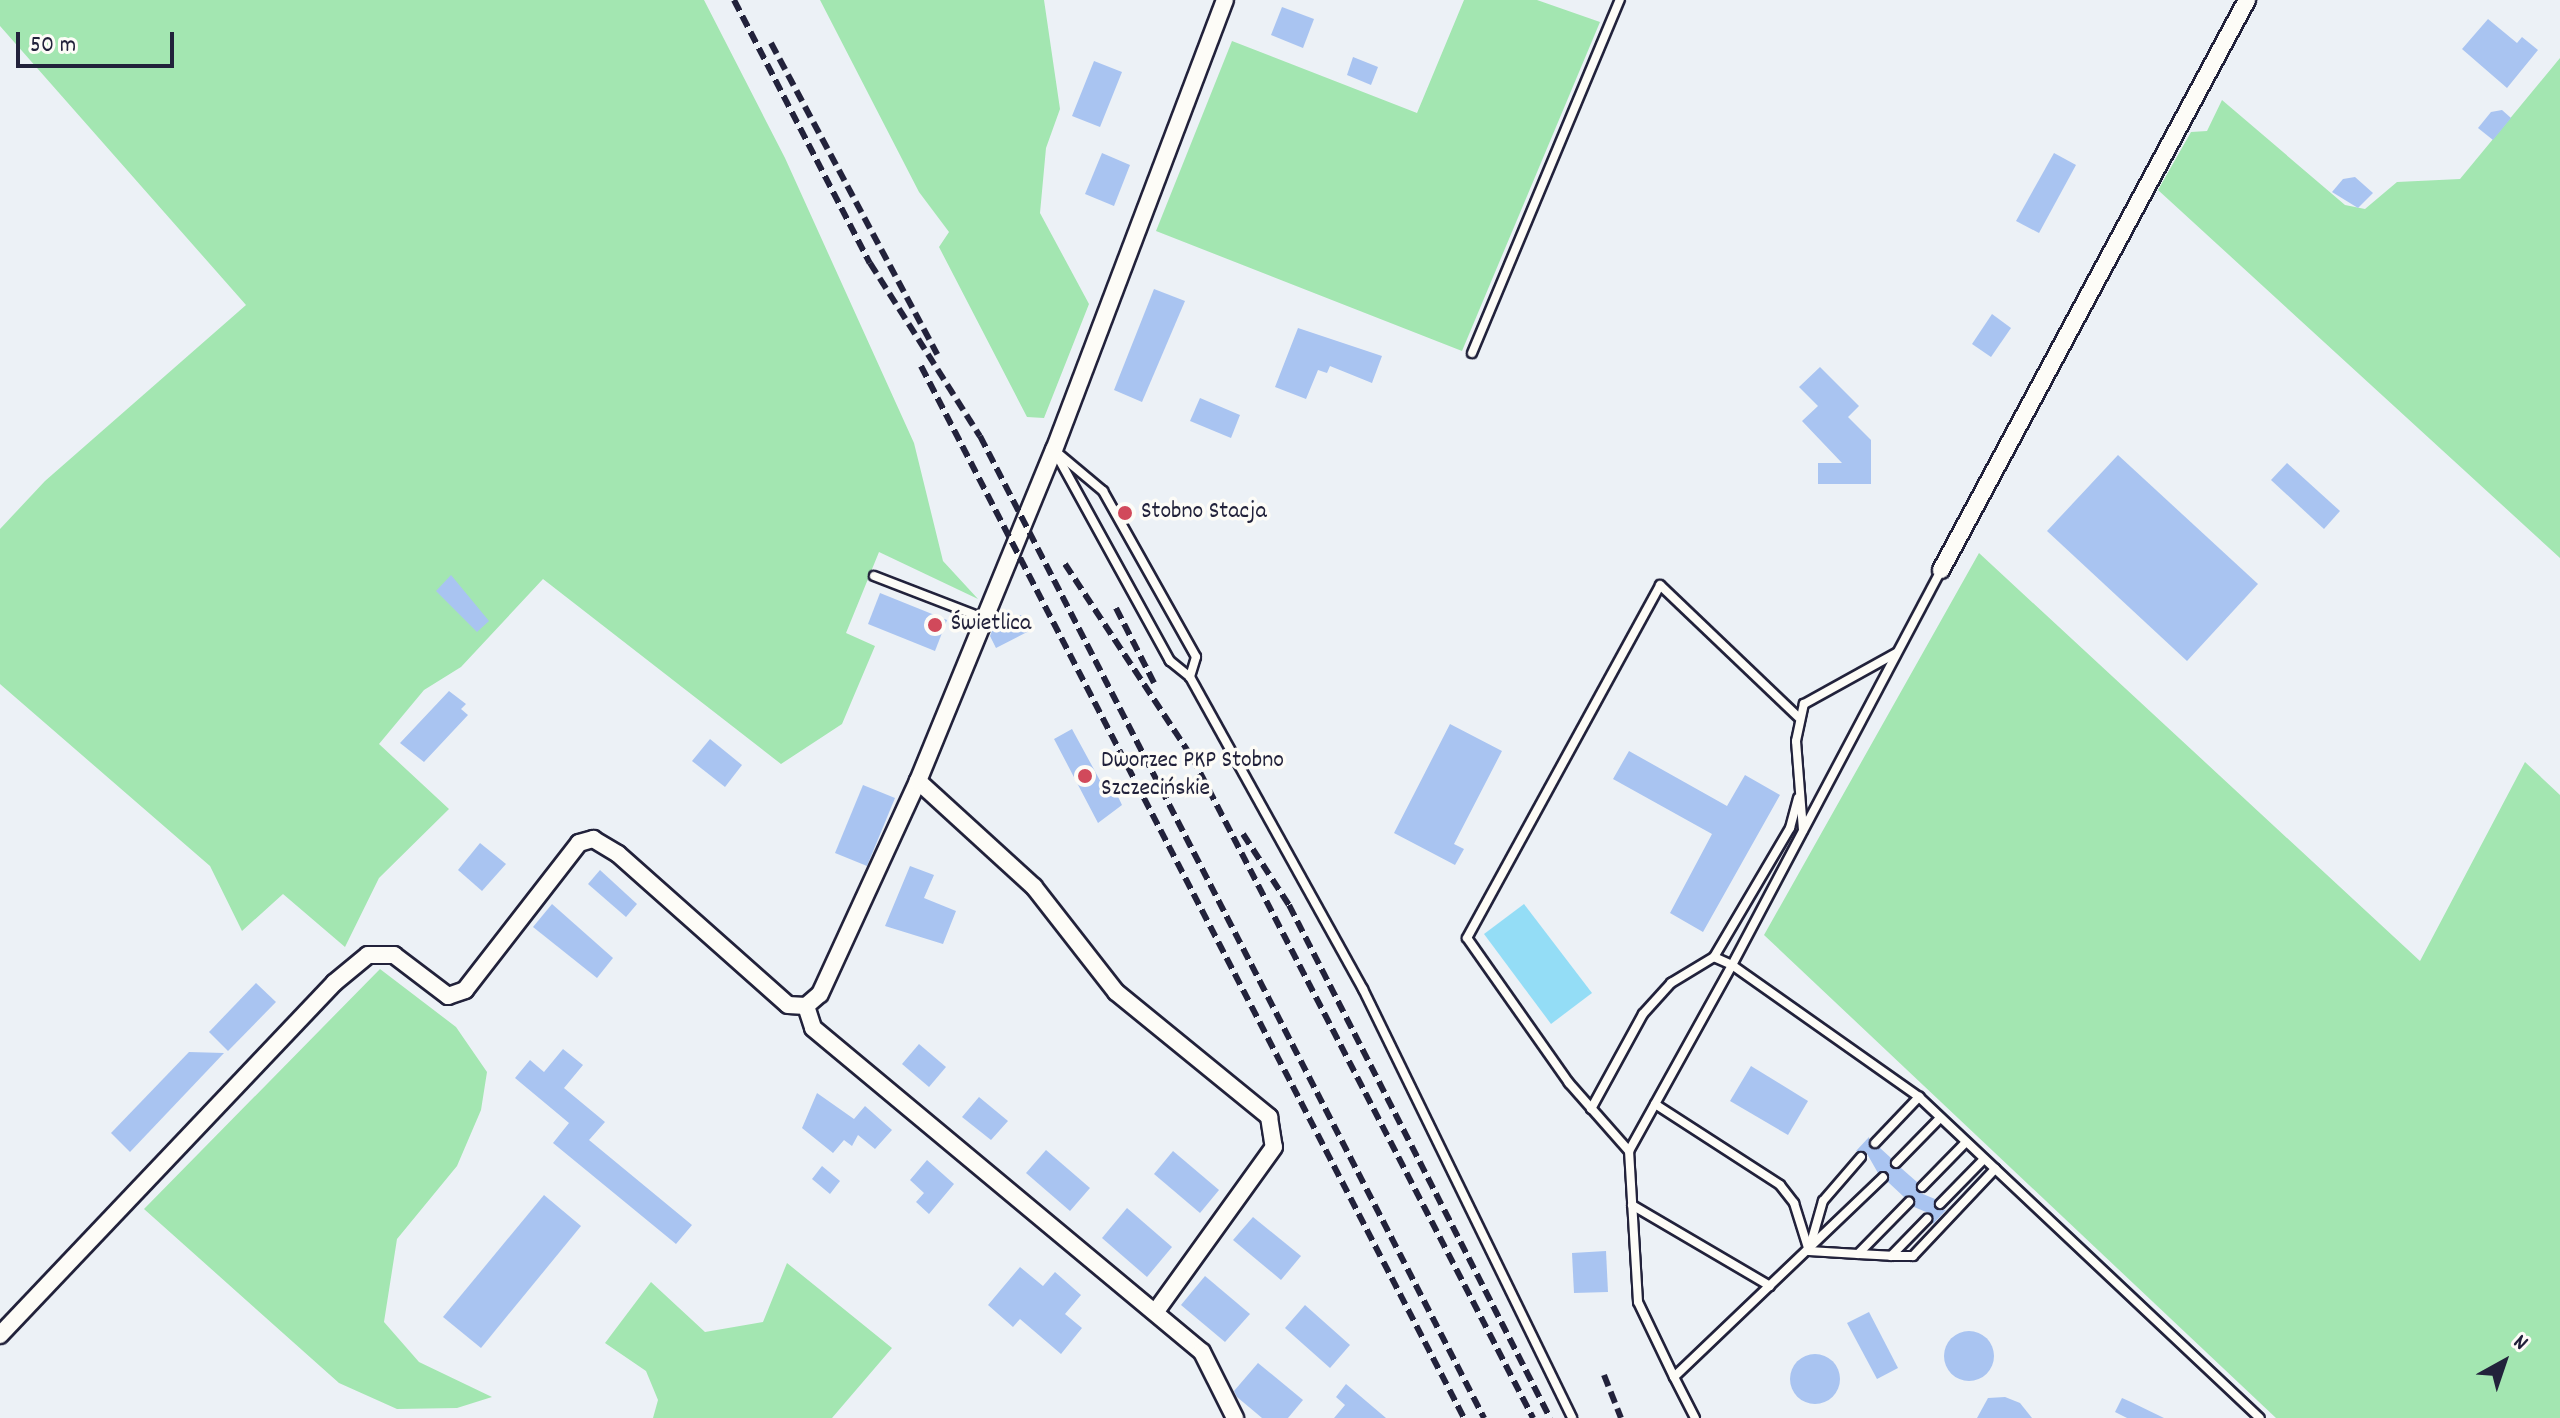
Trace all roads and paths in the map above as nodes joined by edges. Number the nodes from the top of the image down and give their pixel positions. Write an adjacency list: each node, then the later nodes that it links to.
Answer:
1 (1225, 0): 5 (street)
2 (1620, 0): 4 (lane)
3 (2247, 0): 6 (street)
4 (1472, 353)
5 (1054, 450): 8 (street); 10 (lane); 10 (lane)
6 (1941, 570): 9 (lane)
7 (874, 576): 8 (lane)
8 (983, 618): 12 (street)
9 (1901, 646): 11 (lane); 14 (lane)
10 (1190, 677): 43 (lane)
11 (1798, 717): 13 (lane); 20 (lane)
12 (918, 781): 17 (street); 39 (street)
13 (1800, 782): 14 (lane); 15 (lane)
14 (1803, 831): 16 (lane)
15 (1714, 957): 16 (lane); 20 (lane)
16 (1732, 965): 18 (lane); 19 (lane)
17 (806, 1006): 39 (street); 40 (street)
18 (1919, 1097): 21 (lane); 23 (lane)
19 (1655, 1104): 24 (lane); 35 (lane)
20 (1591, 1109): 24 (lane)
21 (1940, 1118): 22 (lane); 27 (lane)
22 (1966, 1142): 26 (lane); 30 (lane)
23 (1875, 1143)
24 (1629, 1151): 33 (lane)
25 (1861, 1157): 35 (lane)
26 (1984, 1159): 28 (lane); 32 (lane)
27 (1896, 1163)
28 (1995, 1169): 37 (lane); 45 (lane)
29 (1883, 1177): 35 (lane)
30 (1922, 1187)
31 (1909, 1202): 36 (lane)
32 (1940, 1204)
33 (1632, 1205): 38 (lane); 41 (lane)
34 (1927, 1219): 37 (lane)
35 (1809, 1251): 36 (lane); 38 (lane)
36 (1858, 1254): 37 (lane)
37 (1891, 1256)
38 (1770, 1286): 41 (lane)
39 (1156, 1311): 42 (street)
40 (0, 1335)
41 (1674, 1377): 44 (lane)
42 (1235, 1418)
43 (1572, 1418)
44 (1695, 1418)
45 (2260, 1418)

